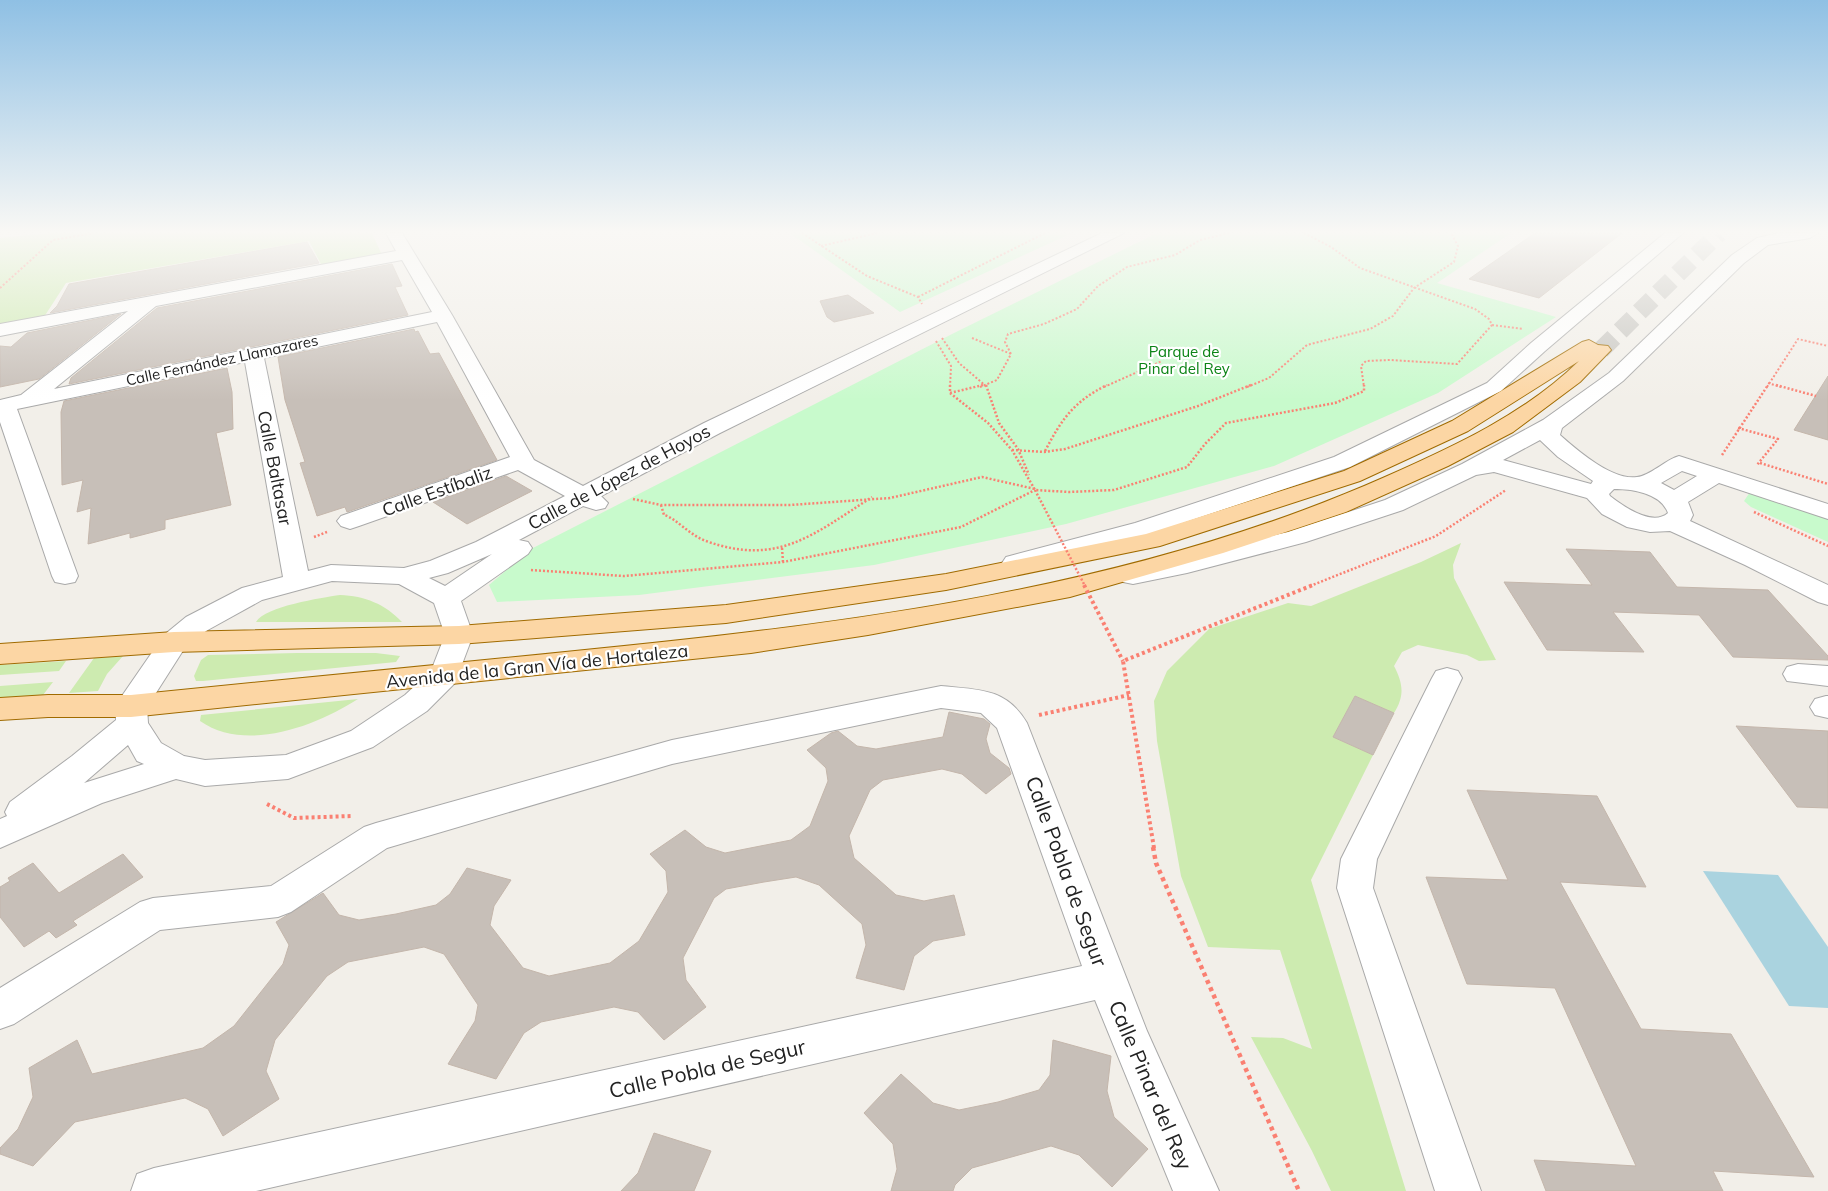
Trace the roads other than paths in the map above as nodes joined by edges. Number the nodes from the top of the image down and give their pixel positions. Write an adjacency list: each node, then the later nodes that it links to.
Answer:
1 (226, 289): 6 (street)
2 (427, 289): 7 (street)
3 (1000, 289): 17 (street, Calle de López de Hoyos)
4 (1608, 289): 24 (street, Avenida de la Gran Vía de Hortaleza)
5 (1707, 289): 11 (street, Avenida de la Gran Vía de Hortaleza)
6 (151, 303): 8 (street); 10 (street)
7 (443, 315): 9 (street, Calle Fernández Llamazares); 12 (street)
8 (0, 330)
9 (253, 354): 10 (street, Calle Fernández Llamazares); 23 (street, Calle Baltasar)
10 (11, 404): 21 (street)
11 (1551, 425): 14 (street, Avenida de la Gran Vía de Hortaleza); 16 (street)
12 (523, 460): 17 (street); 20 (street, Calle Estíbaliz)
13 (1718, 466): 15 (street); 18 (street); 19 (street)
14 (1470, 469): 16 (street, Avenida de la Gran Vía de Hortaleza); 26 (street, Avenida de la Gran Vía de Hortaleza)
15 (1642, 485): 16 (street, Avenida de la Gran Vía de Hortaleza); 19 (street, Avenida de la Gran Vía de Hortaleza)
16 (1603, 488): 19 (street)
17 (589, 499): 22 (street, Calle de López de Hoyos); 28 (street, Calle de López de Hoyos)
18 (1828, 512)
19 (1676, 513): 25 (street); 27 (street)
20 (350, 522)
21 (65, 576)
22 (404, 576): 23 (street); 28 (street)
23 (297, 582): 30 (street)
24 (946, 582): 26 (main road, Avenida de la Gran Vía de Hortaleza); 29 (main road, Avenida de la Gran Vía de Hortaleza)
25 (1828, 582)
26 (1070, 588): 33 (main road, Avenida de la Gran Vía de Hortaleza)
27 (1828, 596)
28 (446, 598): 29 (street)
29 (459, 635): 30 (main road, Avenida de la Gran Vía de Hortaleza); 33 (street)
30 (174, 642): 31 (main road, Avenida de la Gran Vía de Hortaleza); 37 (street)
31 (0, 654)
32 (1798, 674): 34 (street)
33 (444, 676): 37 (main road, Avenida de la Gran Vía de Hortaleza); 38 (street)
34 (1828, 676)
35 (1447, 678): 45 (street)
36 (0, 709): 37 (main road, Avenida de la Gran Vía de Hortaleza)
37 (132, 715): 38 (street); 39 (street)
38 (176, 766): 40 (street)
39 (0, 829)
40 (0, 834)
41 (1107, 979): 42 (street, Calle Pobla de Segur); 43 (street, Calle Pobla de Segur); 44 (street, Calle Pinar del Rey)
42 (0, 1010)
43 (154, 1191)
44 (1196, 1191)
45 (1458, 1191)

